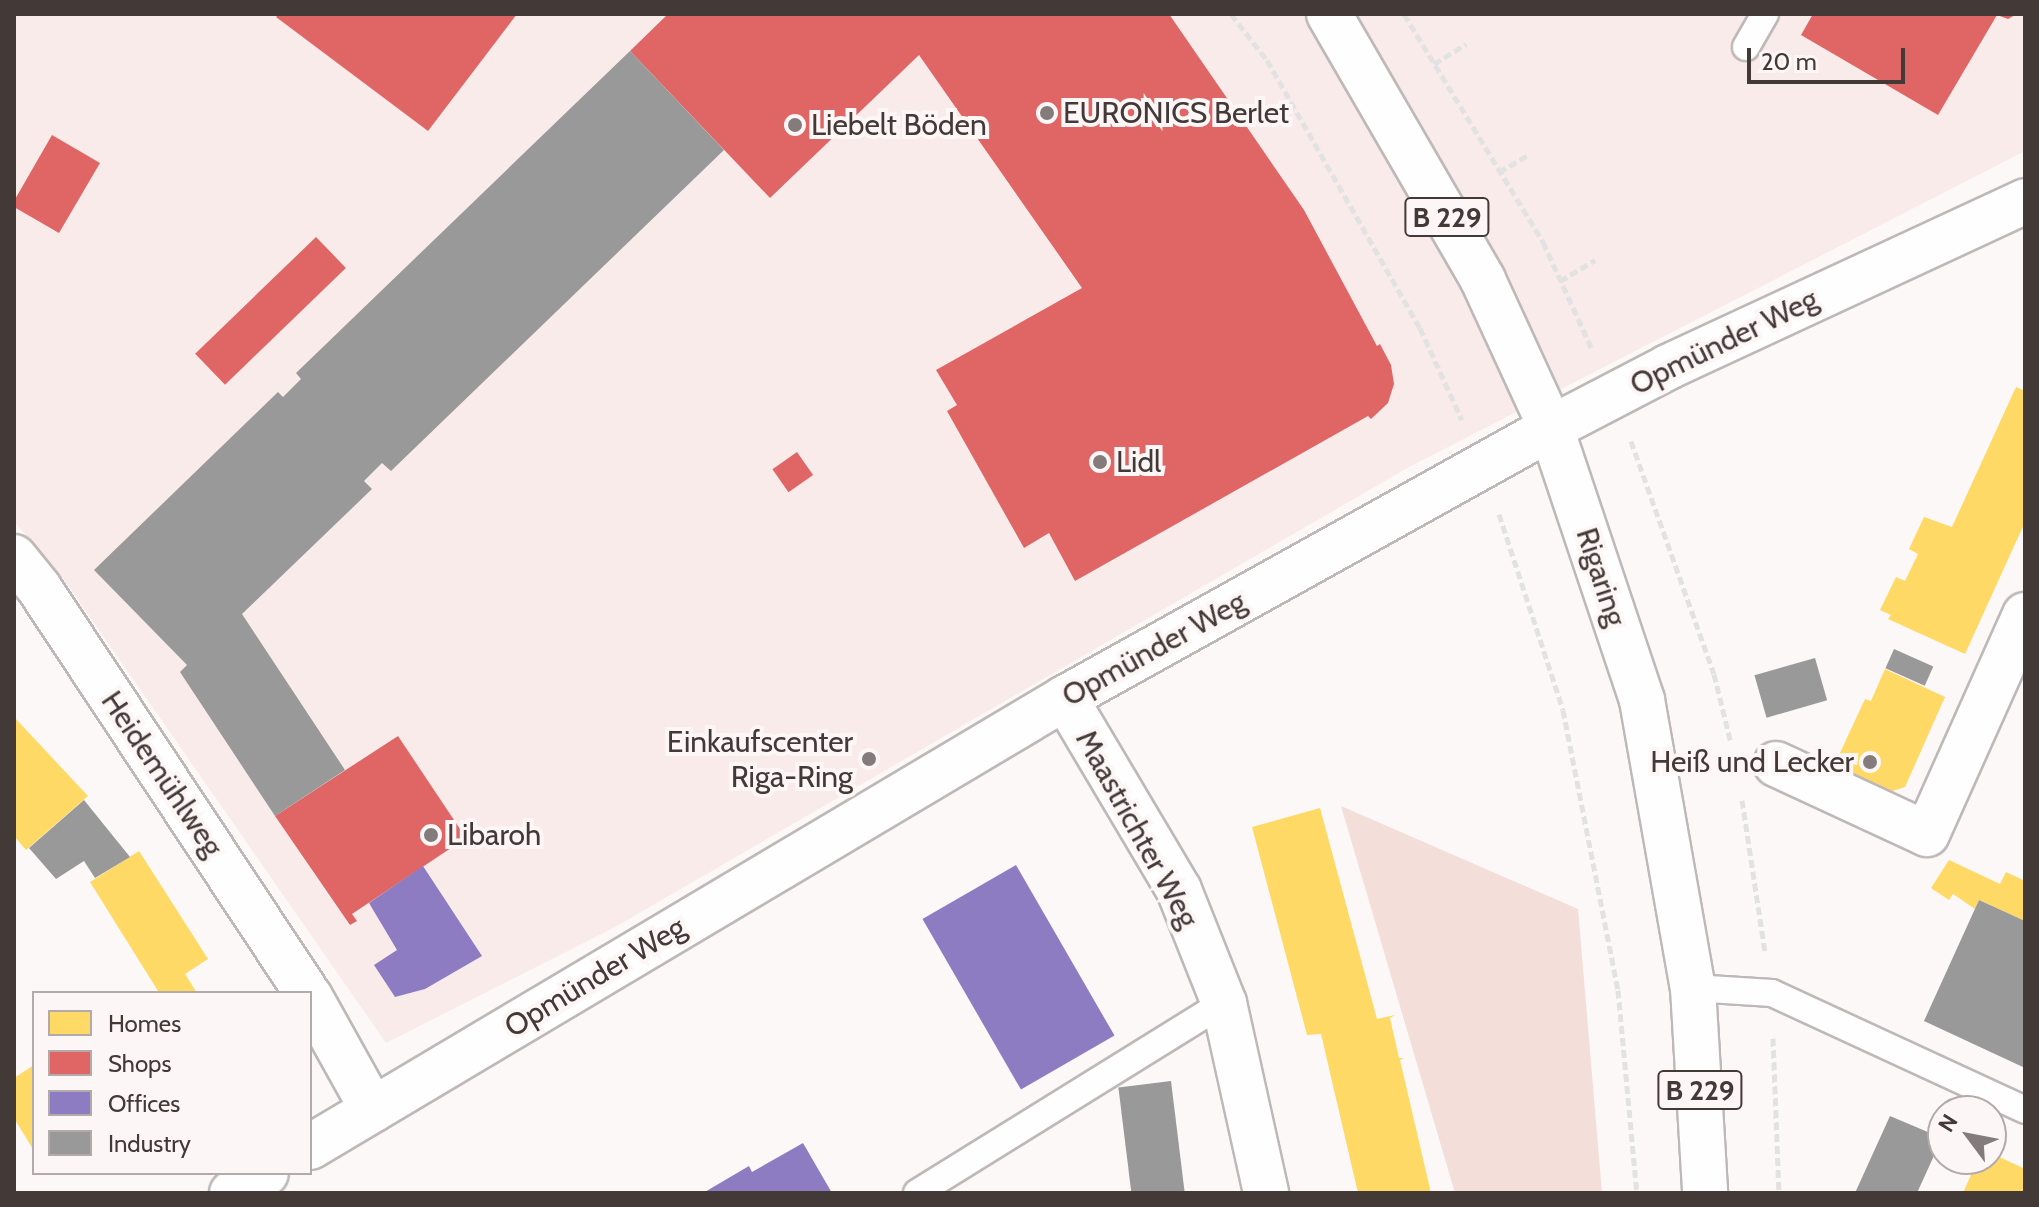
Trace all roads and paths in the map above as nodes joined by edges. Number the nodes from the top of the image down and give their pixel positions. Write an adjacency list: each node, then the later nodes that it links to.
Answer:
1 (1231, 14): 15 (path)
2 (1329, 14): 14 (street, Rigaring / B 229)
3 (1404, 14): 7 (path)
4 (1765, 14): 6 (lane)
5 (1466, 44): 7 (path)
6 (1746, 47)
7 (1434, 64): 9 (path)
8 (1529, 155): 9 (path)
9 (1499, 172): 12 (path)
10 (2025, 201): 13 (street, Opmünder Weg)
11 (1595, 260): 12 (path)
12 (1560, 281): 13 (path)
13 (1614, 395): 14 (street, Opmünder Weg); 19 (path)
14 (1551, 428): 15 (street, Opmünder Weg); 22 (street, Rigaring / B 229)
15 (1484, 467): 18 (street, Opmünder Weg); 34 (path)
16 (14, 557): 23 (street, Heidemühlweg)
17 (2025, 615): 20 (street)
18 (1065, 698): 26 (street, Maastrichter Weg); 27 (street, Opmünder Weg)
19 (1732, 747)
20 (1776, 764)
21 (1740, 793): 24 (path)
22 (1693, 988): 24 (lane); 35 (street, Rigaring / B 229)
23 (306, 991)
24 (1772, 993): 28 (lane); 36 (path)
25 (312, 1000): 27 (street, Heidemühlweg)
26 (1224, 1003): 32 (lane); 33 (street, Maastrichter Weg)
27 (373, 1110): 29 (street, Opmünder Weg)
28 (2025, 1110)
29 (312, 1146)
30 (263, 1175): 31 (street)
31 (232, 1193)
32 (917, 1193)
33 (1266, 1193)
34 (1637, 1193)
35 (1705, 1193)
36 (1779, 1193)

